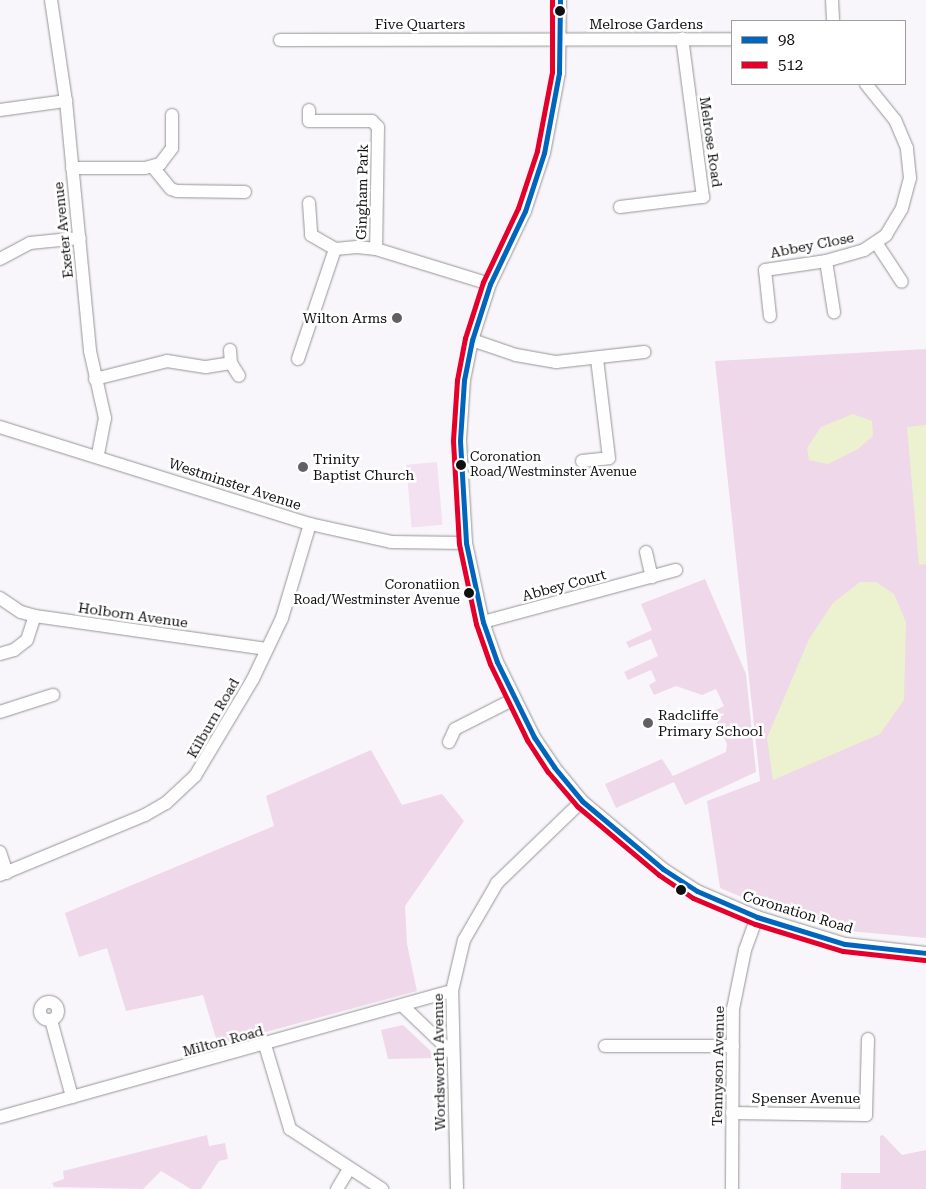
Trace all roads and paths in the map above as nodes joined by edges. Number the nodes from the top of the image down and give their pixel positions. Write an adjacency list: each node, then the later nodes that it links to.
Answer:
1 (51, 0): 10 (street, Exeter Avenue)
2 (560, 0): 6 (street, Coronation Road)
3 (832, 0): 4 (street)
4 (833, 20)
5 (682, 38): 6 (street, Melrose Gardens); 7 (street, Melrose Gardens); 18 (street, Melrose Road)
6 (560, 39): 8 (street, Five Quarters); 26 (street, Coronation Road)
7 (731, 39)
8 (280, 40)
9 (867, 85): 20 (street, Abbey Close)
10 (66, 101): 11 (street); 15 (street, Exeter Avenue)
11 (0, 110)
12 (309, 110): 22 (street, Gingham Park)
13 (172, 115): 14 (street)
14 (153, 167): 15 (street); 16 (street)
15 (72, 168): 19 (street, Exeter Avenue)
16 (245, 192)
17 (309, 203): 21 (street, Gingham Park)
18 (620, 207)
19 (80, 238): 23 (street); 36 (street, Exeter Avenue)
20 (876, 244): 24 (street, Abbey Close); 25 (street)
21 (335, 249): 22 (street, Gingham Park); 32 (street, Gingham Park)
22 (376, 249): 26 (street, Gingham Park)
23 (0, 259)
24 (826, 261): 27 (street); 28 (street, Abbey Close)
25 (902, 282)
26 (490, 284): 29 (street, Coronation Road)
27 (834, 312)
28 (770, 316)
29 (472, 340): 33 (street); 41 (street, Coronation Road)
30 (230, 350): 34 (street)
31 (644, 352): 33 (street)
32 (298, 358)
33 (596, 359): 39 (street)
34 (231, 363): 35 (street); 36 (street)
35 (239, 376)
36 (95, 379): 38 (street, Exeter Avenue)
37 (0, 426): 38 (street, Westminster Avenue)
38 (98, 456): 40 (street, Westminster Avenue)
39 (582, 461)
40 (310, 524): 41 (street, Westminster Avenue); 48 (street, Kilburn Road)
41 (466, 543): 47 (street, Coronation Road)
42 (646, 552): 44 (street)
43 (676, 570): 44 (street, Abbey Court)
44 (652, 576): 47 (street, Abbey Court)
45 (0, 598): 46 (street, Holborn Avenue)
46 (35, 616): 48 (street, Holborn Avenue); 49 (street)
47 (483, 622): 51 (street, Coronation Road)
48 (267, 649): 56 (street, Kilburn Road)
49 (0, 654)
50 (54, 695): 52 (street)
51 (514, 699): 53 (street); 54 (street, Coronation Road)
52 (0, 712)
53 (449, 742)
54 (582, 801): 57 (street, Coronation Road); 59 (street, Wordsworth Avenue)
55 (0, 852): 56 (street)
56 (3, 874)
57 (757, 918): 58 (street, Coronation Road); 65 (street, Tennyson Avenue)
58 (926, 953)
59 (452, 991): 60 (street, Milton Road); 66 (street, Wordsworth Avenue)
60 (404, 1007): 63 (street, Milton Road); 66 (street)
61 (51, 1020): 67 (street)
62 (868, 1039): 68 (street, Spenser Avenue)
63 (265, 1045): 67 (street, Milton Road); 70 (street)
64 (605, 1046): 65 (street)
65 (733, 1046): 68 (street, Tennyson Avenue)
66 (453, 1054): 73 (street, Wordsworth Avenue)
67 (72, 1097): 69 (street, Milton Road)
68 (732, 1112): 74 (street, Tennyson Avenue)
69 (0, 1117)
70 (349, 1169): 71 (street); 72 (street)
71 (336, 1189)
72 (382, 1189)
73 (457, 1189)
74 (732, 1189)

